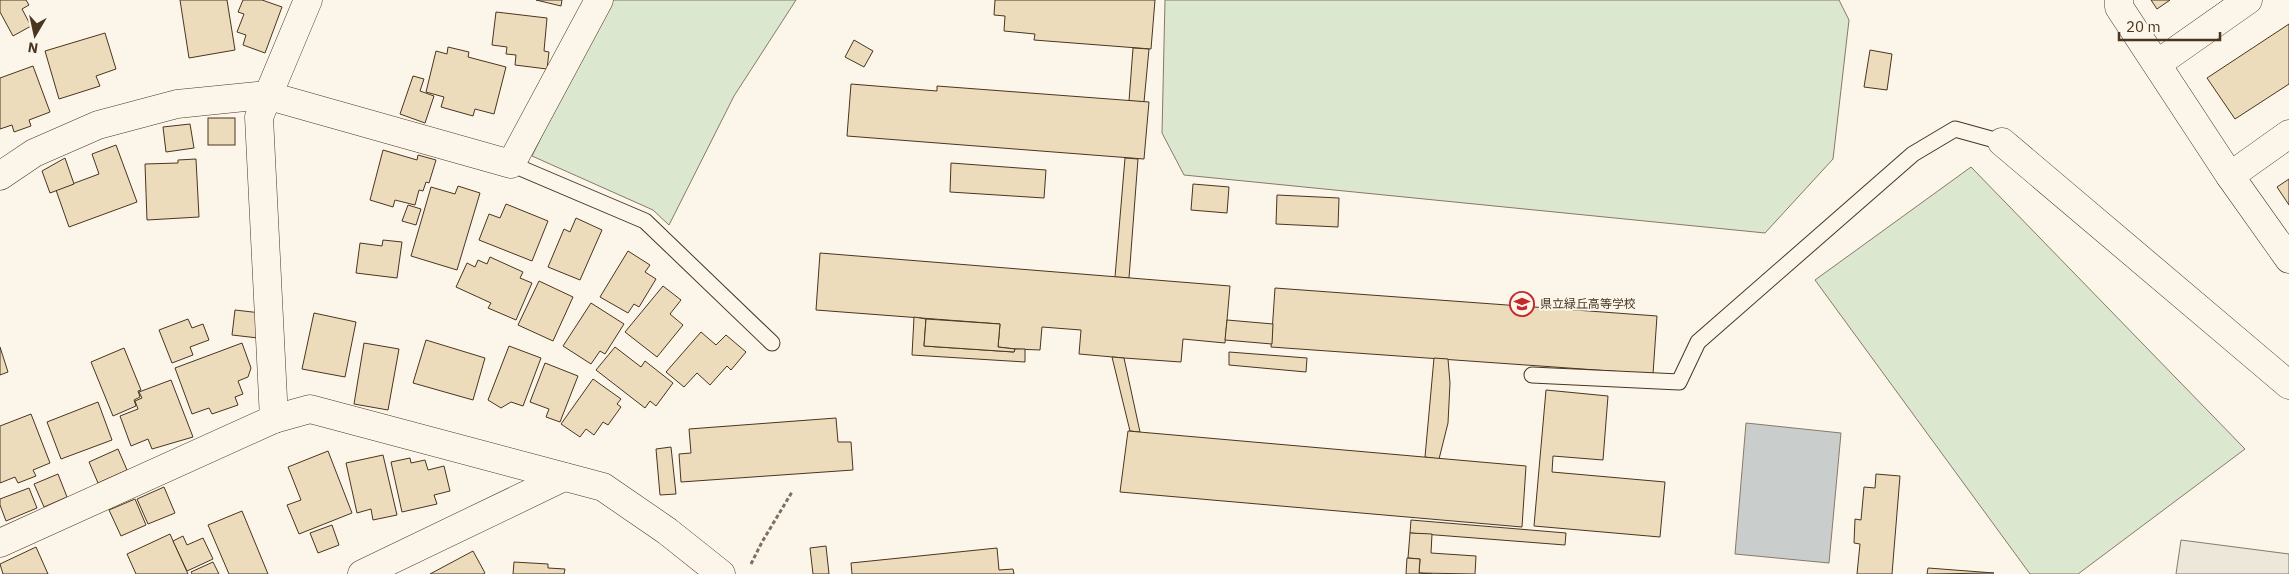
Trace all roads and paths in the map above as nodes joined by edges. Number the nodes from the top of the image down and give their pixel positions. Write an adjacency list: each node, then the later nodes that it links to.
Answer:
1 (308, 0): 6 (street)
2 (599, 0): 9 (street)
3 (2119, 0): 5 (street)
4 (2248, 0): 5 (street)
5 (2157, 64): 11 (street)
6 (266, 95): 9 (street); 10 (street); 16 (street)
7 (2289, 134): 11 (street)
8 (2002, 142): 14 (lane); 15 (street)
9 (511, 164): 13 (lane)
10 (0, 176)
11 (2230, 176): 12 (street)
12 (2289, 259)
13 (772, 343)
14 (1532, 375)
15 (2289, 385)
16 (274, 420): 17 (street); 19 (street)
17 (564, 477): 21 (street); 22 (street)
18 (792, 492): 20 (path)
19 (0, 543)
20 (750, 566)
21 (362, 574)
22 (721, 574)

